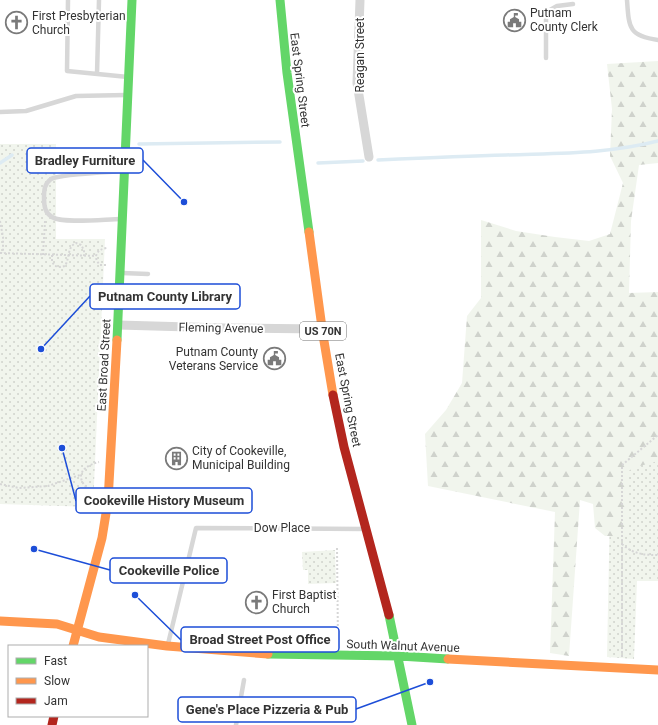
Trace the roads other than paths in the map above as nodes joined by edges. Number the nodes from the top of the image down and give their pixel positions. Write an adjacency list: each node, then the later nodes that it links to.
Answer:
1 (68, 0): 10 (lane)
2 (99, 0): 10 (lane)
3 (132, 0): 11 (street, East Broad Street)
4 (280, 0): 20 (street, East Spring Street / US 70N)
5 (360, 0): 14 (street, Reagan Street)
6 (627, 0): 8 (lane)
7 (573, 4): 9 (lane)
8 (658, 40)
9 (546, 58)
10 (97, 74): 11 (lane)
11 (130, 77): 12 (street, East Broad Street)
12 (129, 95): 13 (lane); 15 (street, East Broad Street)
13 (0, 112)
14 (370, 157)
15 (125, 171): 16 (street, East Broad Street); 16 (lane)
16 (123, 219): 17 (street, East Broad Street)
17 (120, 273): 18 (lane); 19 (street, East Broad Street)
18 (148, 274)
19 (118, 325): 20 (street, Fleming Avenue); 23 (street, East Broad Street)
20 (323, 330): 21 (street, East Spring Street / US 70N)
21 (367, 529): 25 (lane, Dow Place); 26 (street, East Spring Street / US 70N)
22 (0, 621): 23 (street, South Walnut Avenue)
23 (77, 631): 24 (street, East Broad Street); 25 (street, South Walnut Avenue)
24 (73, 645)
25 (167, 646): 26 (street, South Walnut Avenue)
26 (399, 656): 27 (street, South Walnut Avenue); 30 (street, US 70N)
27 (658, 670)
28 (244, 680): 29 (lane)
29 (236, 725)
30 (412, 725)

